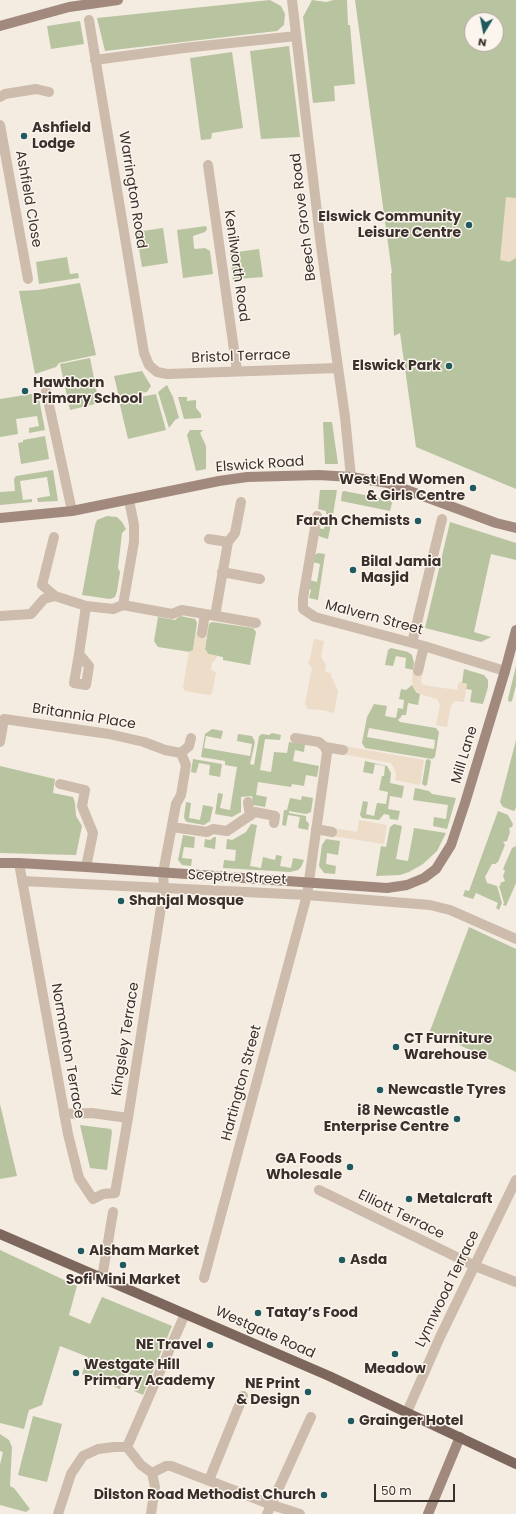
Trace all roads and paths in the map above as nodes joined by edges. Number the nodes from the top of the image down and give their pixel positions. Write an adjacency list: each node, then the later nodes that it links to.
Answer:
1 (118, 0): 4 (street)
2 (292, 0): 5 (street, Beech Grove Road)
3 (89, 20): 6 (street, Warrington Road)
4 (0, 26)
5 (296, 36): 6 (street); 13 (street, Beech Grove Road)
6 (95, 60): 12 (street, Warrington Road)
7 (49, 92): 8 (street)
8 (0, 97)
9 (0, 125): 11 (street, Ashfield Close)
10 (208, 165): 14 (street, Kenilworth Road)
11 (28, 279)
12 (149, 365): 14 (street, Bristol Terrace)
13 (338, 368): 14 (street, Bristol Terrace); 16 (street, Beech Grove Road)
14 (238, 370)
15 (46, 391): 19 (street)
16 (351, 477): 17 (street, Elswick Road); 23 (street, Elswick Road)
17 (129, 500): 19 (street, Elswick Road); 30 (street)
18 (241, 502): 26 (street)
19 (72, 511): 21 (street, Elswick Road)
20 (317, 516): 38 (street, Malvern Street)
21 (0, 518)
22 (442, 519): 38 (street)
23 (516, 528)
24 (54, 537): 29 (street)
25 (209, 539): 26 (street)
26 (228, 542): 27 (street)
27 (222, 572): 28 (street); 34 (street)
28 (260, 579)
29 (55, 596): 31 (street); 33 (street)
30 (123, 605): 31 (street); 32 (street)
31 (86, 606): 40 (street)
32 (205, 614): 34 (street); 37 (street)
33 (0, 616)
34 (215, 616): 35 (street)
35 (256, 623)
36 (516, 630): 42 (street, Mill Lane)
37 (202, 632)
38 (412, 643): 39 (street, Malvern Street)
39 (424, 646): 41 (street); 42 (street, Malvern Street)
40 (79, 654)
41 (418, 671)
42 (505, 671): 60 (street, Mill Lane)
43 (191, 738): 48 (street)
44 (295, 738): 46 (street)
45 (0, 742): 48 (street, Britannia Place)
46 (325, 746): 47 (street); 54 (street, Hartington Street)
47 (343, 750)
48 (181, 753): 53 (street)
49 (60, 784): 58 (street)
50 (248, 802): 51 (street)
51 (250, 816): 52 (street); 53 (street)
52 (274, 823)
53 (172, 827): 59 (street)
54 (316, 830): 55 (street); 62 (street, Hartington Street)
55 (332, 832)
56 (0, 863): 57 (street, Sceptre Street)
57 (19, 863): 58 (street, Sceptre Street); 61 (street, Normanton Terrace)
58 (86, 867): 59 (street, Sceptre Street)
59 (163, 873): 62 (street, Sceptre Street); 63 (street, Kingsley Terrace)
60 (424, 878): 62 (street, Sceptre Street)
61 (22, 881): 63 (street, Sceptre Street); 66 (street, Normanton Terrace)
62 (308, 883): 64 (street, Hartington Street)
63 (164, 888): 64 (street, Sceptre Street); 67 (street, Kingsley Terrace)
64 (307, 895): 65 (street, Sceptre Street); 75 (street, Hartington Street)
65 (516, 940)
66 (64, 1114): 67 (street); 70 (street, Normanton Terrace)
67 (128, 1118): 70 (street, Kingsley Terrace)
68 (516, 1180): 73 (street, Lynnwood Terrace)
69 (319, 1190): 73 (street, Elliott Terrace)
70 (115, 1193)
71 (113, 1212): 74 (street)
72 (0, 1234): 74 (main road, Westgate Road)
73 (475, 1266): 76 (street, Elliott Terrace); 79 (street, Lynnwood Terrace)
74 (102, 1278): 77 (main road, Westgate Road)
75 (204, 1278)
76 (516, 1282)
77 (185, 1314): 79 (main road, Westgate Road); 82 (street)
78 (243, 1396): 85 (street)
79 (407, 1412): 81 (main road, Westgate Road)
80 (311, 1417): 86 (street)
81 (460, 1437): 83 (main road, Westgate Road); 90 (street)
82 (127, 1448): 84 (street); 87 (street)
83 (516, 1464)
84 (152, 1473): 85 (street); 88 (street)
85 (209, 1480): 86 (street)
86 (269, 1510): 89 (street)
87 (58, 1514)
88 (151, 1514)
89 (300, 1514)
90 (428, 1514)

